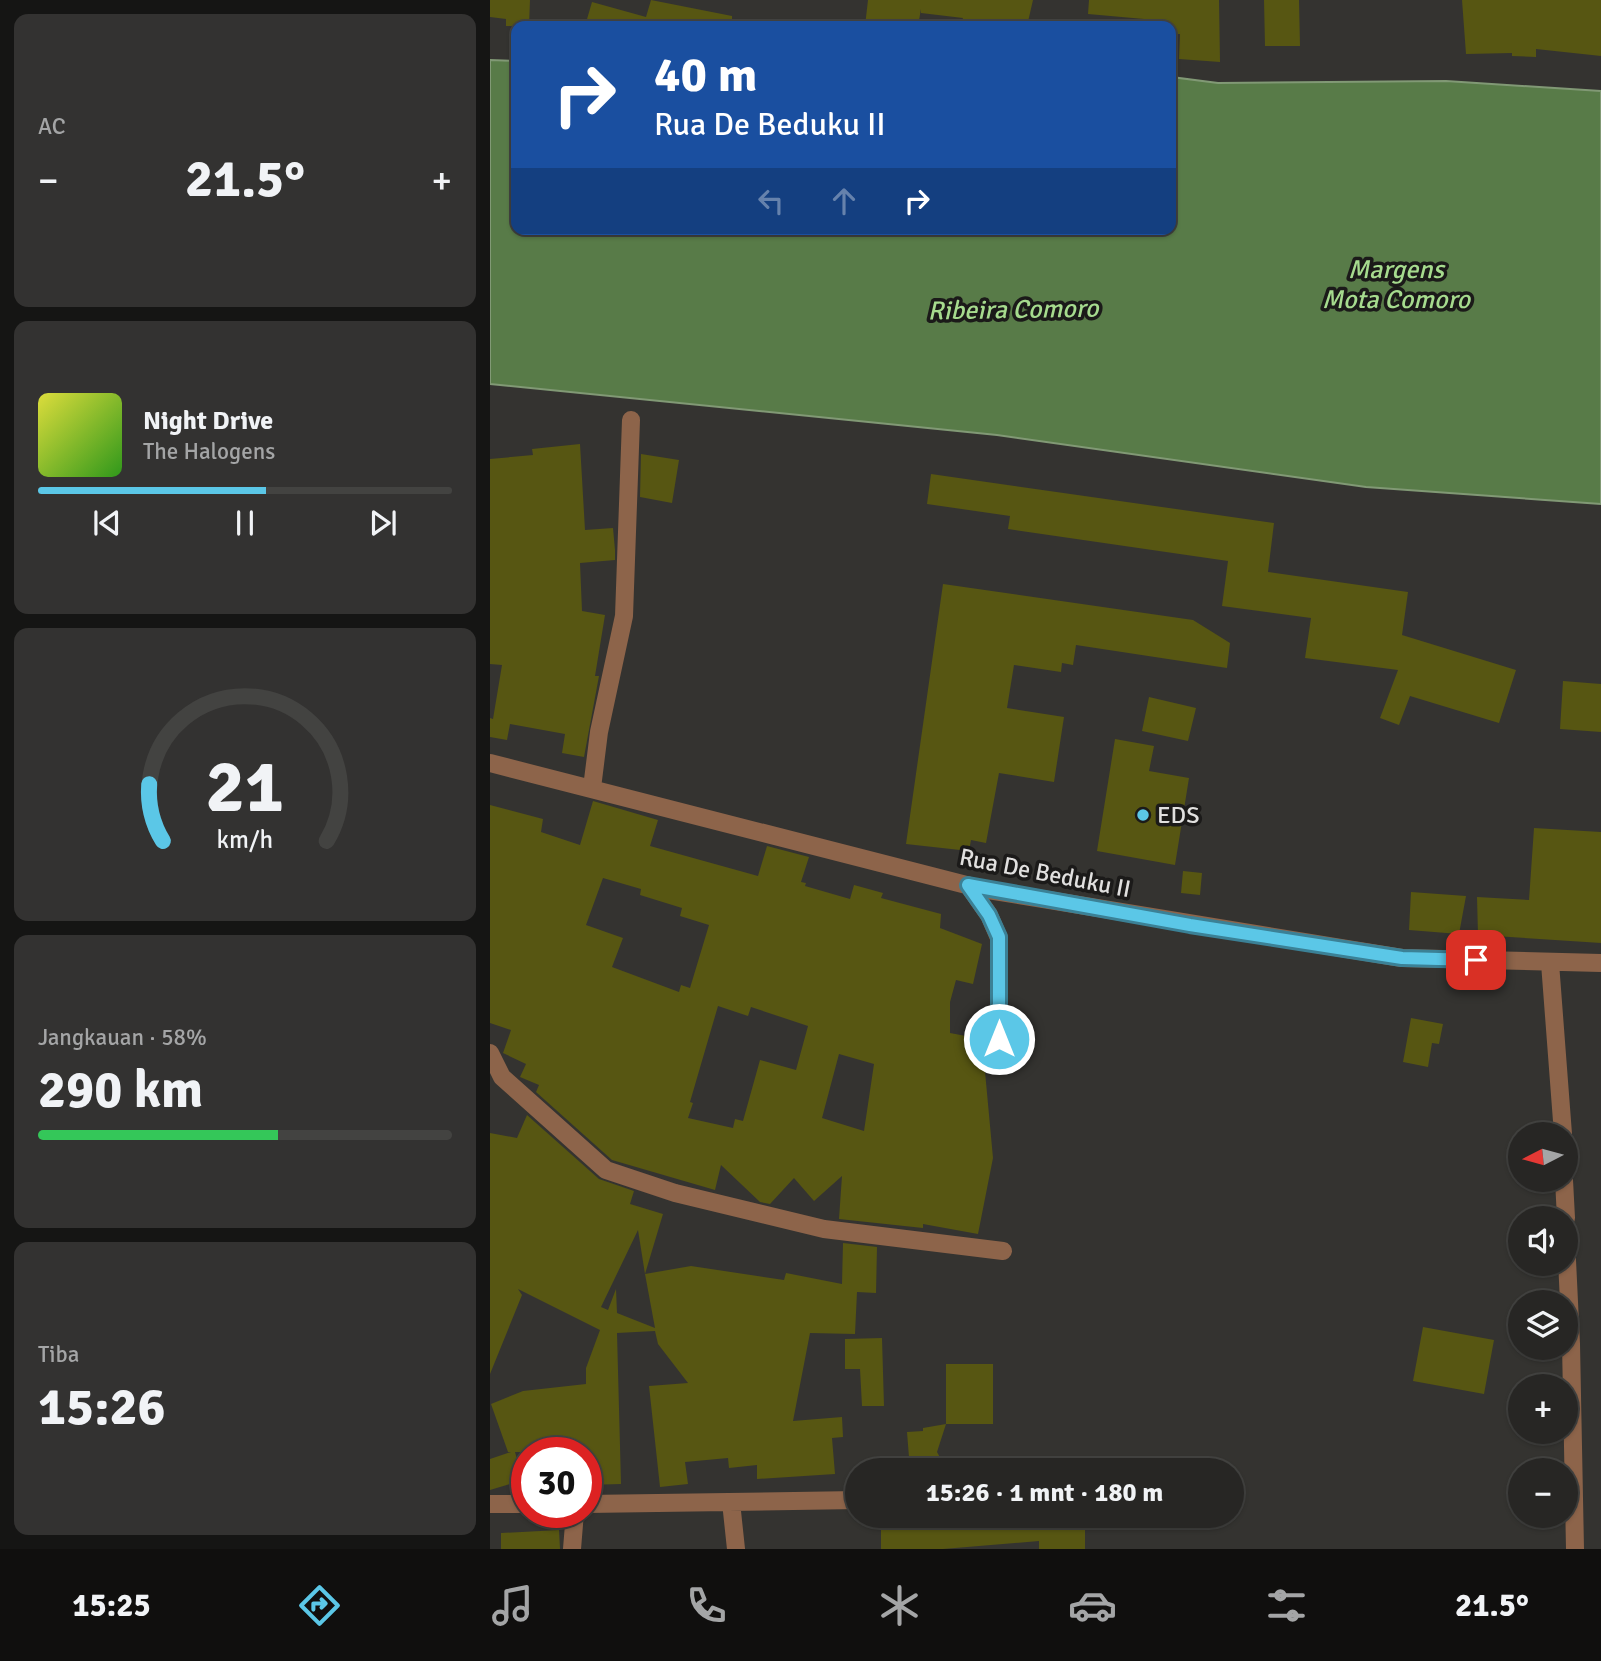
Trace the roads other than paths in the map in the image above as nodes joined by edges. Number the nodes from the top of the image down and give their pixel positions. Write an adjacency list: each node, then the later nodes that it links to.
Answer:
1 (631, 420): 3 (street)
2 (490, 763): 3 (street, Rua De Beduku II)
3 (592, 788): 4 (street, Rua De Beduku II)
4 (968, 885): 5 (street, Rua De Beduku II); 7 (street)
5 (1550, 963): 6 (street, Rua De Beduku II); 9 (street)
6 (1601, 963)
7 (999, 1039)
8 (490, 1053): 10 (street)
9 (1562, 1122)
10 (1003, 1251)
11 (1568, 1276): 20 (street)
12 (845, 1500): 13 (street)
13 (731, 1502): 16 (street); 19 (street)
14 (490, 1504): 15 (street)
15 (511, 1504)
16 (602, 1504)
17 (574, 1528): 18 (street)
18 (572, 1549)
19 (736, 1549)
20 (1575, 1549)

